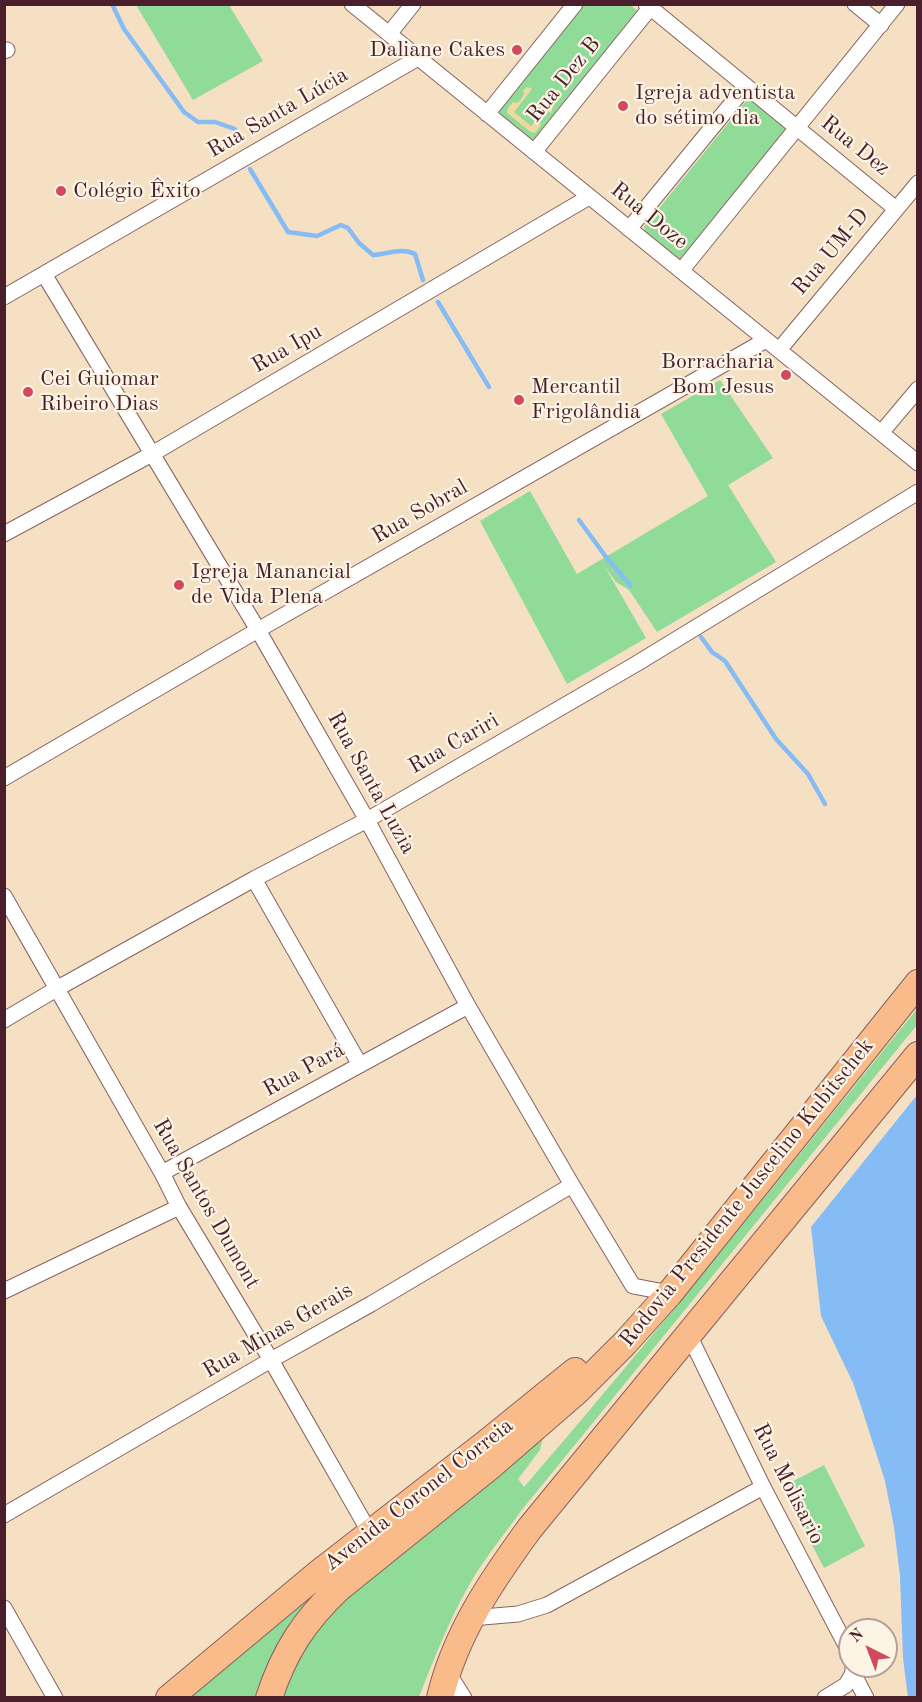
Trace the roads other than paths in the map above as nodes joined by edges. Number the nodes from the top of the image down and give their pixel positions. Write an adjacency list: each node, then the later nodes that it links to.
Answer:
1 (352, 4): 8 (street, Rua Doze)
2 (413, 4): 8 (street)
3 (575, 4): 11 (street)
4 (855, 4): 7 (street)
5 (897, 4): 7 (street)
6 (648, 6): 10 (street, Rua Dez); 13 (street, Rua Dez B)
7 (880, 25): 12 (street)
8 (389, 34): 9 (street, Rua Doze)
9 (418, 58): 11 (street, Rua Doze); 19 (street, Rua Santa Lúcia)
10 (746, 86): 12 (street, Rua Dez); 17 (street)
11 (487, 114): 13 (street, Rua Doze)
12 (797, 128): 16 (street, Rua Dez); 18 (street)
13 (534, 152): 15 (street, Rua Doze)
14 (918, 183): 16 (street, Rua UM-D)
15 (589, 197): 17 (street, Rua Doze); 25 (street, Rua Ipu)
16 (896, 209): 22 (street, Rua UM-D)
17 (629, 229): 18 (street, Rua Doze)
18 (681, 271): 21 (street, Rua Doze)
19 (45, 274): 20 (street, Rua Santa Lúcia); 25 (street, Rua Santa Luzia)
20 (4, 297)
21 (766, 340): 22 (street, Rua Doze); 29 (street, Rua Sobral)
22 (779, 350): 24 (street, Rua Doze)
23 (918, 389): 24 (street)
24 (881, 433): 26 (street, Rua Doze)
25 (152, 454): 28 (street, Rua Ipu); 29 (street, Rua Santa Luzia)
26 (918, 463)
27 (918, 492): 31 (street, Rua Cariri)
28 (4, 534)
29 (258, 630): 30 (street, Rua Sobral); 31 (street, Rua Santa Luzia)
30 (4, 778)
31 (367, 820): 32 (street, Rua Cariri); 36 (street, Rua Santa Luzia)
32 (254, 879): 35 (street, Rua Cariri); 39 (street)
33 (4, 896): 35 (street, Rua Santos Dumont)
34 (918, 983): 44 (highway, Rodovia Presidente Juscelino Kubitschek)
35 (58, 988): 37 (street, Rua Cariri); 40 (street, Rua Santos Dumont)
36 (468, 1006): 39 (street, Rua Pará); 41 (street, Rua Santa Luzia)
37 (4, 1020)
38 (918, 1055): 45 (highway, Rodovia Presidente Juscelino Kubitschek)
39 (360, 1065): 40 (street, Rua Pará)
40 (162, 1173): 42 (street, Rua Santos Dumont)
41 (572, 1185): 44 (street, Rua Santa Luzia); 46 (street, Rua Minas Gerais)
42 (180, 1207): 43 (street); 46 (street, Rua Santos Dumont)
43 (4, 1292)
44 (670, 1293): 49 (highway, Avenida Coronel Correia); 58 (highway, Rodovia Presidente Juscelino Kubitschek)
45 (689, 1335): 47 (street, Rua Molisario); 51 (highway, Rodovia Presidente Juscelino Kubitschek)
46 (271, 1360): 48 (street, Rua Minas Gerais); 49 (street, Rua Santos Dumont)
47 (763, 1487): 51 (street); 52 (street, Rua Molisario)
48 (4, 1515)
49 (370, 1533): 57 (highway, Avenida Coronel Correia)
50 (4, 1608): 56 (street)
51 (471, 1618): 55 (highway, Rodovia Presidente Juscelino Kubitschek)
52 (838, 1630)
53 (849, 1678): 60 (street)
54 (857, 1678): 61 (street)
55 (440, 1687): 59 (street)
56 (55, 1698)
57 (169, 1698)
58 (269, 1698)
59 (464, 1698)
60 (825, 1698)
61 (866, 1698)

